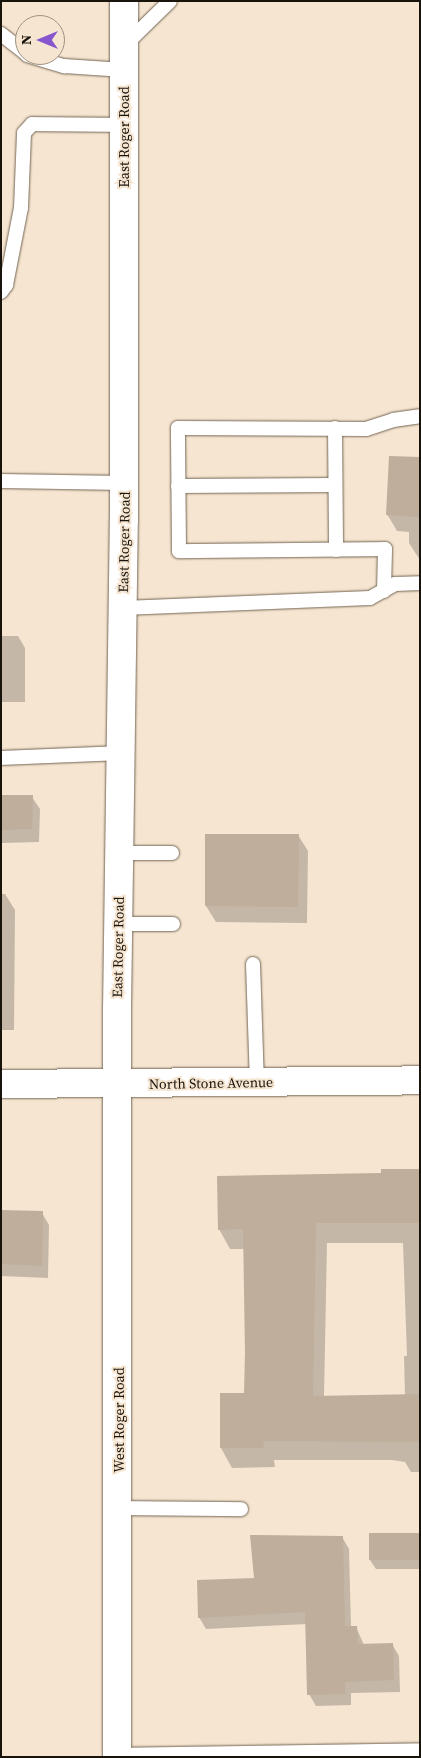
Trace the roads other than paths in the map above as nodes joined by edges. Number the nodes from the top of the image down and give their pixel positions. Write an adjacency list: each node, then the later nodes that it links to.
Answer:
1 (124, 1): 5 (street, East Roger Road)
2 (170, 1): 5 (lane)
3 (1, 34): 4 (lane)
4 (15, 45)
5 (124, 58): 6 (lane); 7 (street, East Roger Road)
6 (61, 65)
7 (124, 125): 8 (lane); 12 (street, East Roger Road)
8 (1, 292)
9 (420, 416): 10 (lane)
10 (335, 428): 13 (lane); 14 (lane)
11 (1, 481): 12 (lane)
12 (124, 482): 18 (street, East Roger Road)
13 (335, 485): 14 (lane); 15 (lane)
14 (178, 486): 15 (lane)
15 (336, 550): 17 (lane)
16 (420, 582): 17 (lane)
17 (384, 591): 18 (lane)
18 (123, 608): 19 (street, East Roger Road)
19 (121, 752): 20 (lane); 21 (street, East Roger Road)
20 (1, 758)
21 (119, 853): 22 (lane); 23 (street, East Roger Road)
22 (172, 853)
23 (118, 924): 24 (lane); 29 (street, East Roger Road)
24 (173, 924)
25 (253, 964): 27 (lane)
26 (420, 1080): 27 (street, North Stone Avenue)
27 (257, 1082): 29 (street, North Stone Avenue)
28 (1, 1084): 29 (street, North Stone Avenue)
29 (117, 1084): 30 (street, West Roger Road)
30 (119, 1508): 31 (lane); 33 (street, West Roger Road)
31 (241, 1509)
32 (420, 1750): 33 (lane)
33 (117, 1756)

